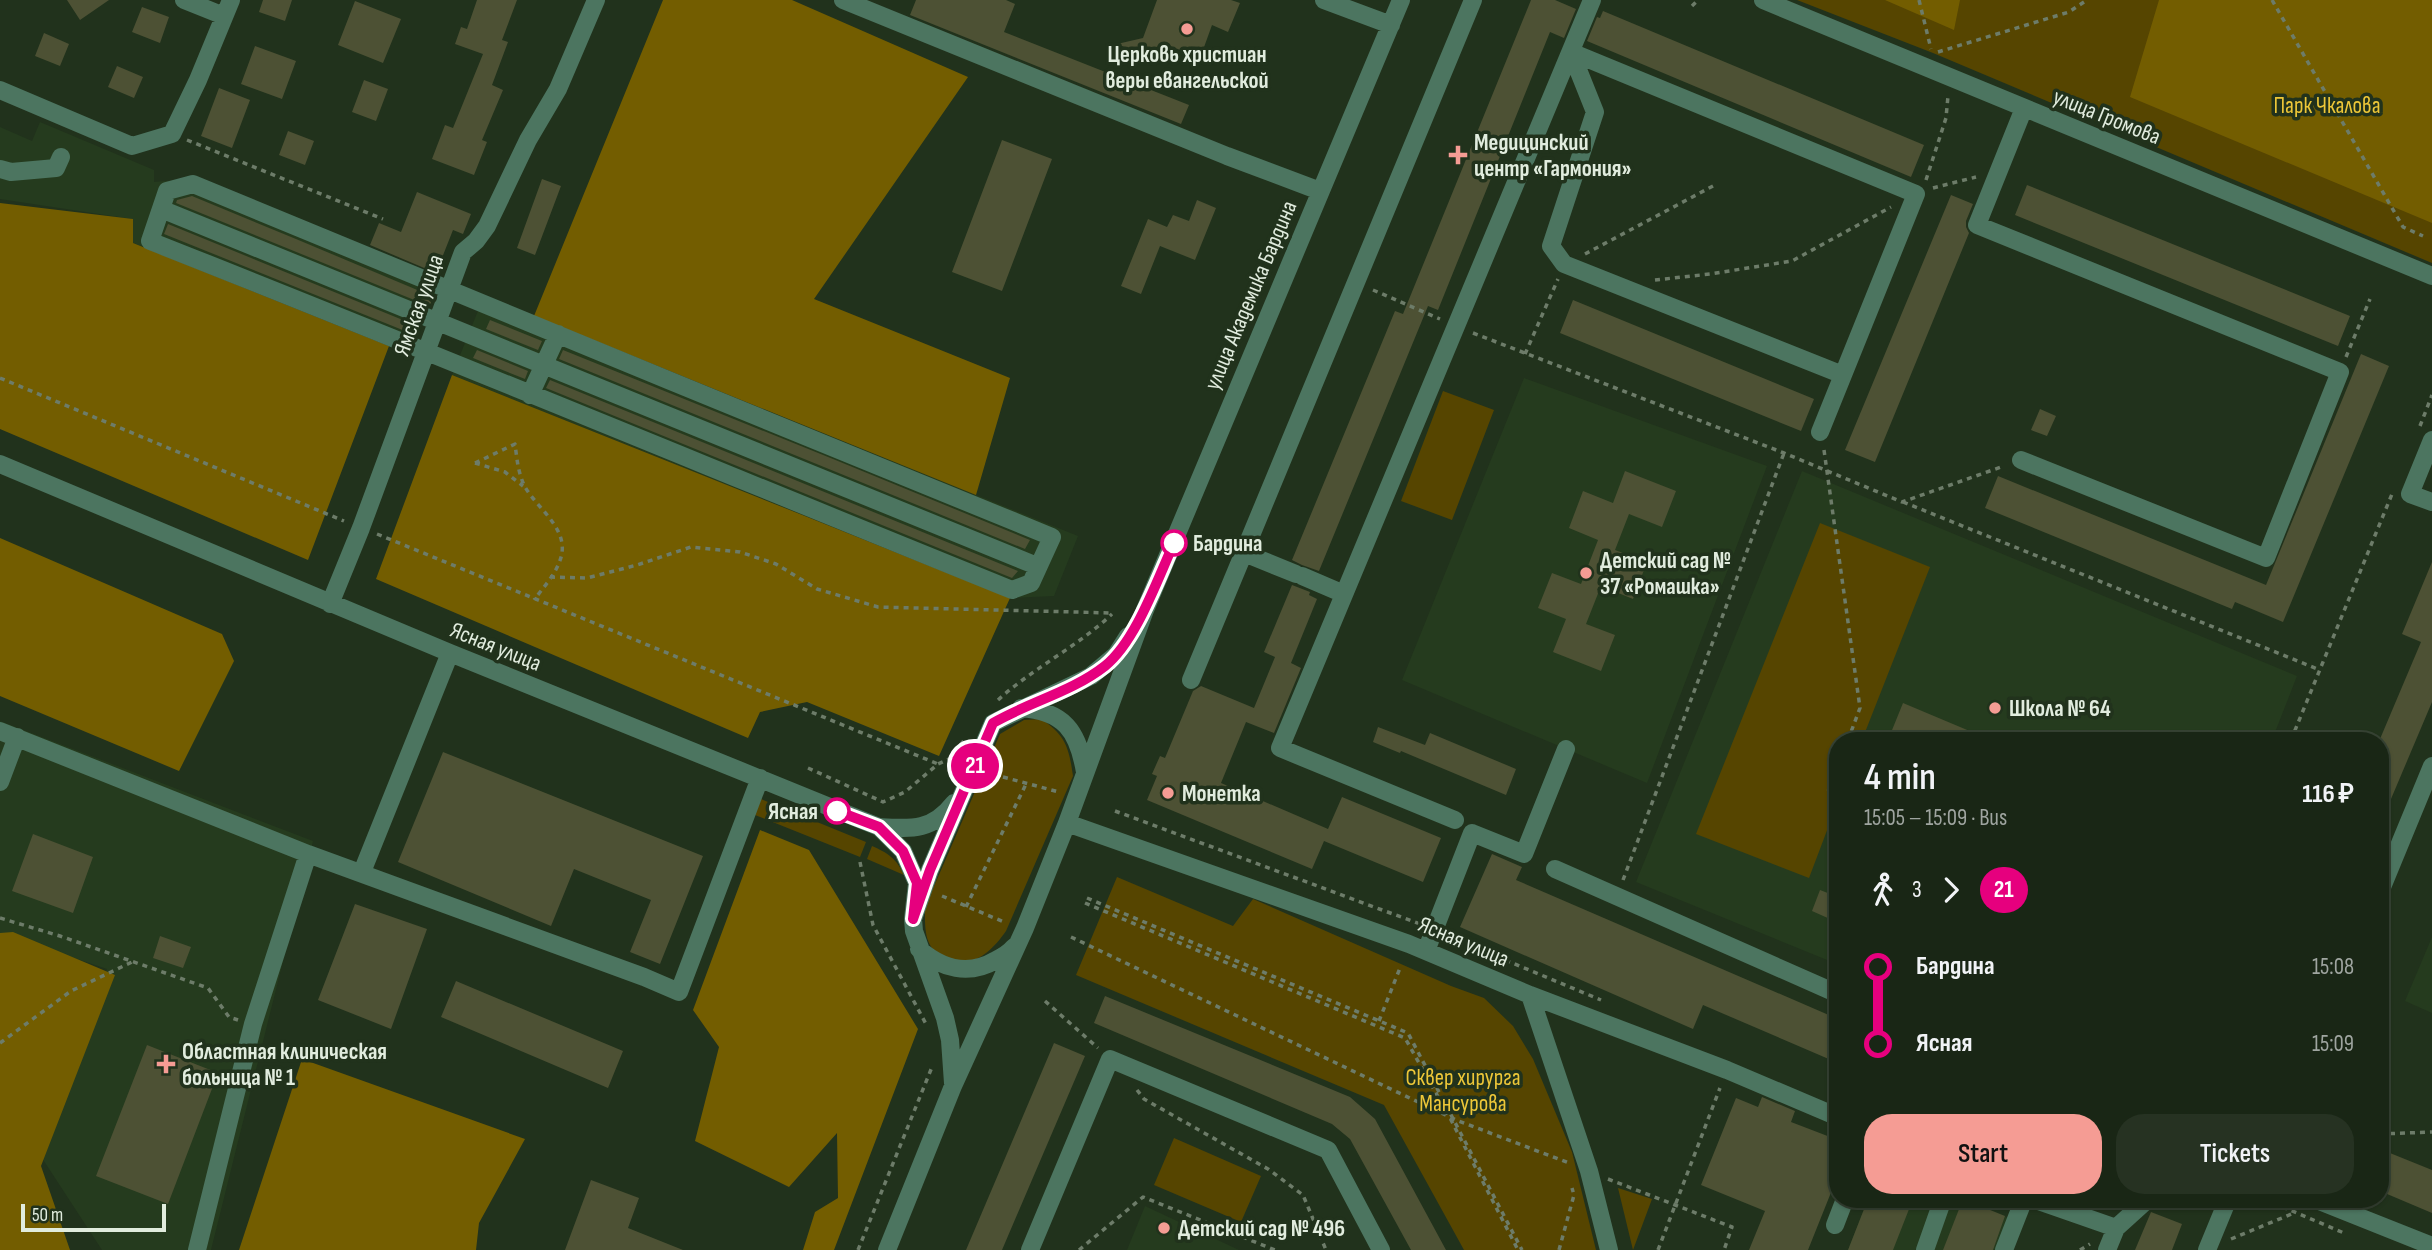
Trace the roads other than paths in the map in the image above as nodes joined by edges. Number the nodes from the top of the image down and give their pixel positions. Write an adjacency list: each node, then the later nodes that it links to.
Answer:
1 (184, 0): 9 (street)
2 (596, 0): 19 (street, Ямская улица)
3 (843, 0): 16 (street)
4 (1324, 0): 10 (street)
5 (1401, 0): 10 (street, улица Академика Бардина)
6 (1474, 0): 31 (street)
7 (1592, 0): 11 (street)
8 (1763, 0): 13 (street, улица Громова)
9 (228, 8): 12 (street)
10 (1391, 25): 16 (street, улица Академика Бардина)
11 (1571, 52): 24 (street); 24 (street); 33 (street)
12 (0, 90)
13 (2024, 108): 18 (street, улица Громова); 28 (street)
14 (61, 157): 15 (street)
15 (0, 169)
16 (1320, 191): 35 (street, улица Академика Бардина)
17 (161, 209): 19 (street); 20 (street); 22 (street)
18 (2432, 276)
19 (449, 292): 20 (street, Ямская улица); 21 (street)
20 (437, 322): 22 (street, Ямская улица); 23 (street)
21 (558, 334): 23 (street); 32 (street)
22 (428, 351): 25 (street); 34 (street, Ямская улица)
23 (544, 365): 25 (street); 32 (street)
24 (1843, 375): 26 (street)
25 (530, 395): 32 (street)
26 (1820, 432)
27 (2426, 433): 30 (street)
28 (2021, 460)
29 (0, 464): 34 (street, Ясная улица)
30 (2432, 502)
31 (1244, 553): 33 (street); 37 (street)
32 (1037, 566)
33 (1344, 594): 46 (street)
34 (330, 604): 36 (street, Ясная улица)
35 (1145, 610): 38 (street, улица Академика Бардина); 42 (street, улица Академика Бардина)
36 (450, 653): 43 (street, Ясная улица); 52 (street)
37 (1191, 680)
38 (1021, 708): 42 (street); 45 (street, улица Академика Бардина)
39 (8, 734): 44 (street); 49 (street)
40 (1566, 750): 56 (street)
41 (2432, 766): 51 (street)
42 (1086, 773): 47 (street, улица Академика Бардина)
43 (761, 778): 48 (street, Ясная улица); 52 (street)
44 (0, 782)
45 (964, 791): 48 (street); 53 (street, улица Академика Бардина)
46 (1455, 820)
47 (1067, 823): 54 (street, улица Академика Бардина); 56 (street, Ясная улица)
48 (879, 827): 53 (street, Ясная улица)
49 (308, 854): 52 (street); 72 (street)
50 (1555, 869): 57 (street)
51 (2389, 870)
52 (362, 872)
53 (913, 919): 55 (street, улица Академика Бардина)
54 (1020, 938): 55 (street, улица Академика Бардина); 59 (street, улица Академика Бардина)
55 (919, 949): 59 (street, улица Академика Бардина)
56 (1426, 951): 58 (street, Ясная улица)
57 (1829, 990)
58 (1531, 995): 60 (street, Ясная улица); 76 (street)
59 (953, 1086): 73 (street, улица Академика Бардина)
60 (1829, 1113)
61 (1842, 1208): 68 (street)
62 (1940, 1208): 77 (street)
63 (2020, 1208): 78 (street)
64 (2059, 1208): 69 (street)
65 (2138, 1208): 69 (street)
66 (2224, 1208): 71 (street)
67 (2337, 1208): 70 (street)
68 (1835, 1225)
69 (2116, 1228): 79 (street)
70 (2432, 1246)
71 (2207, 1249)
72 (197, 1250)
73 (887, 1250)
74 (1030, 1250): 75 (street)
75 (1381, 1250)
76 (1609, 1250)
77 (1925, 1250)
78 (2004, 1250)
79 (2107, 1250)

